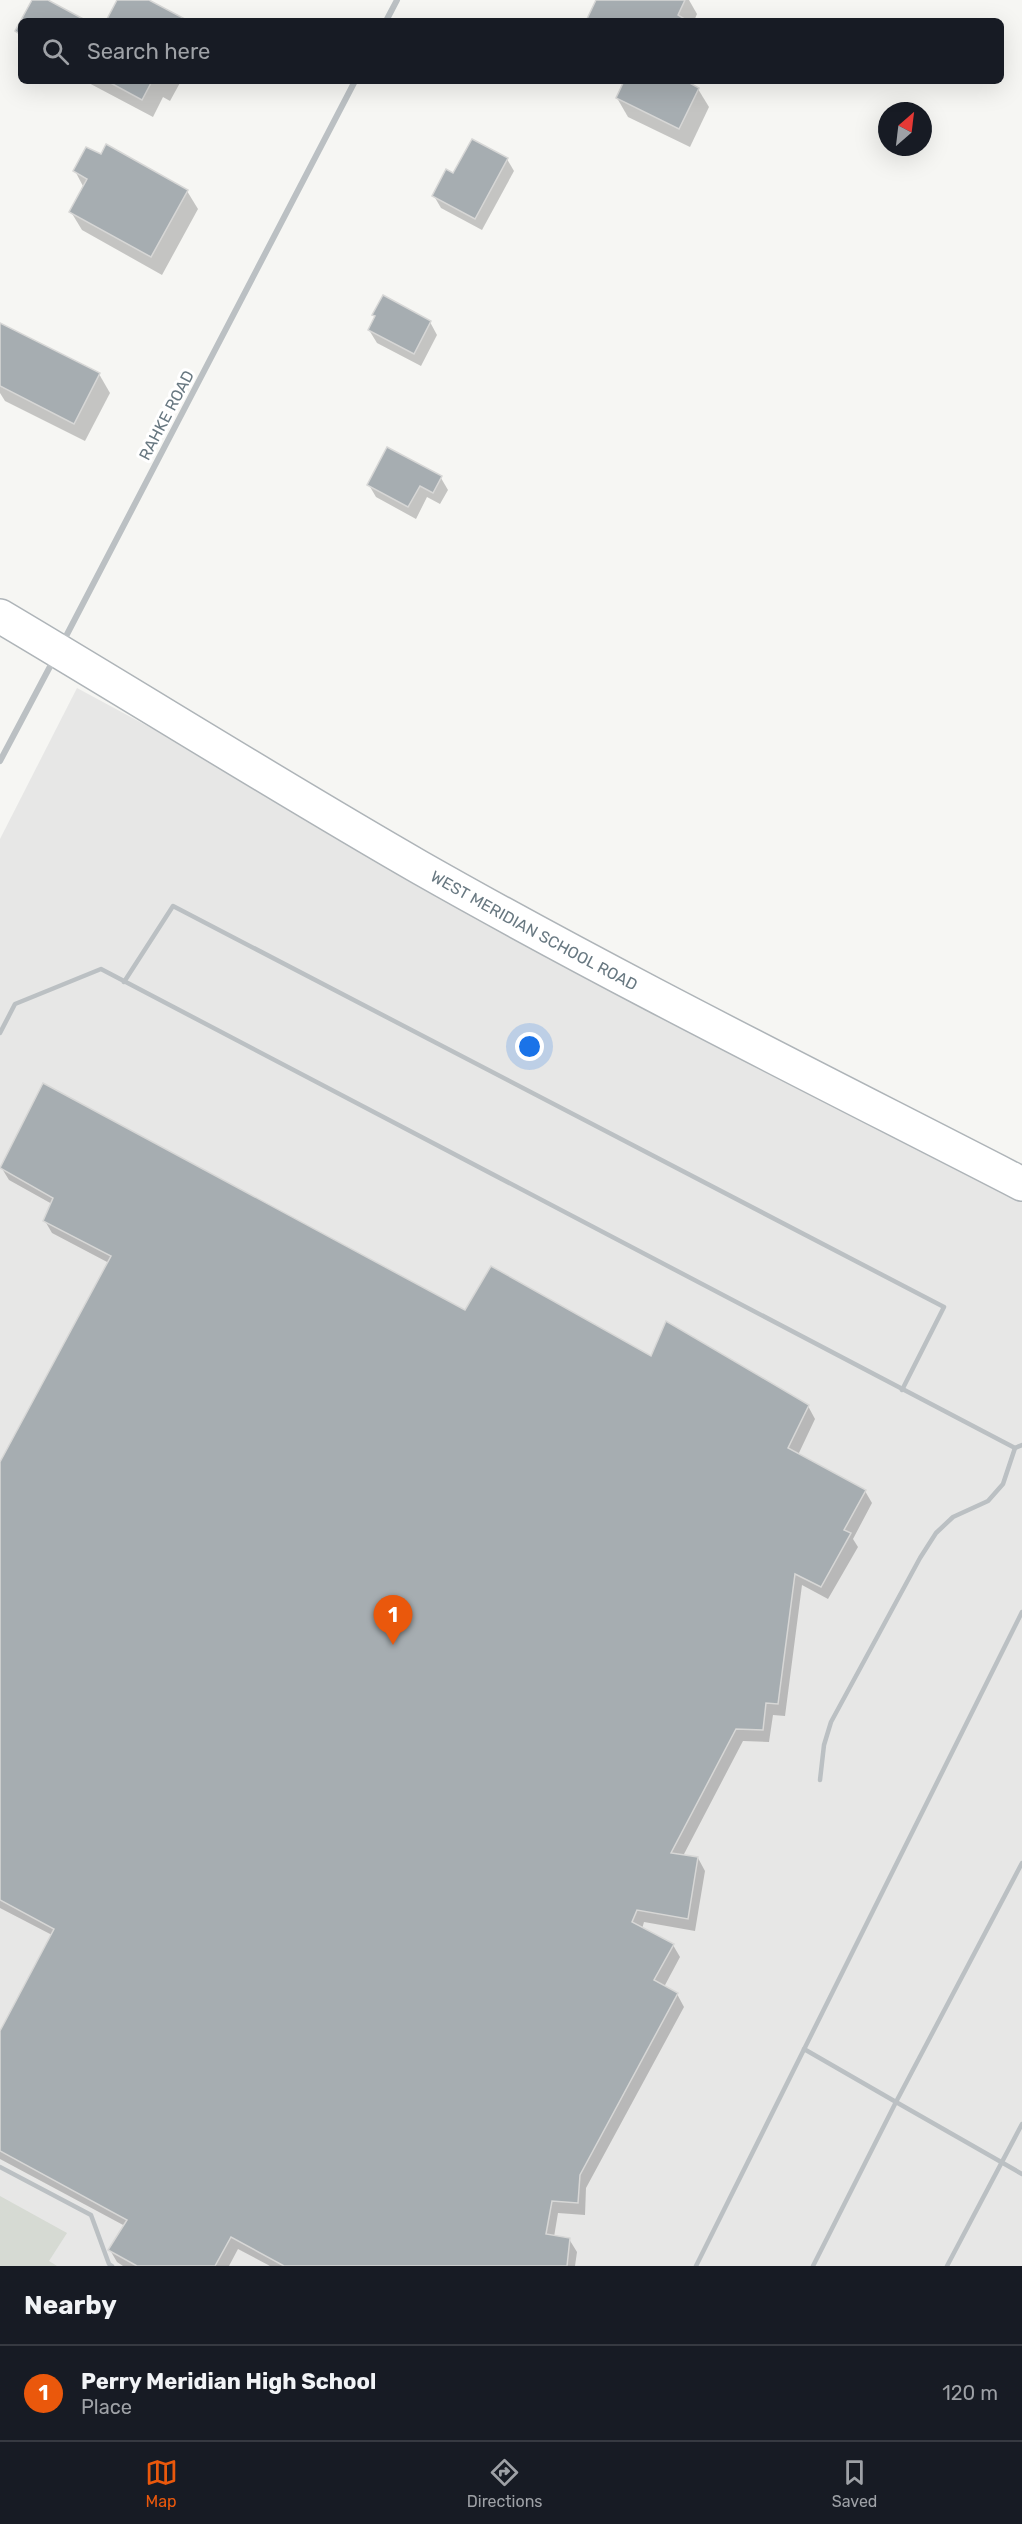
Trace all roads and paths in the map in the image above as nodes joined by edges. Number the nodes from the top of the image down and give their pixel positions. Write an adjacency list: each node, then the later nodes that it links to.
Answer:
1 (397, 0): 2 (street)
2 (388, 18)
3 (353, 84): 5 (street, RAHKE ROAD)
4 (0, 616): 5 (main road, WEST MERIDIAN SCHOOL ROAD)
5 (58, 651): 6 (street, RAHKE ROAD); 9 (main road, WEST MERIDIAN SCHOOL ROAD)
6 (0, 761)
7 (124, 982): 8 (lane); 10 (lane); 10 (lane)
8 (0, 1033)
9 (1022, 1184)
10 (902, 1390): 12 (lane)
11 (1022, 1445): 12 (lane)
12 (1015, 1448): 14 (lane)
13 (1022, 1612): 16 (lane)
14 (820, 1780)
15 (1022, 1863): 17 (lane)
16 (804, 2049): 17 (lane); 23 (lane)
17 (896, 2102): 19 (lane); 24 (lane)
18 (1022, 2124): 19 (lane)
19 (1001, 2163): 21 (lane); 25 (lane)
20 (0, 2167): 22 (lane)
21 (1022, 2174)
22 (112, 2266)
23 (696, 2266)
24 (813, 2266)
25 (947, 2266)

